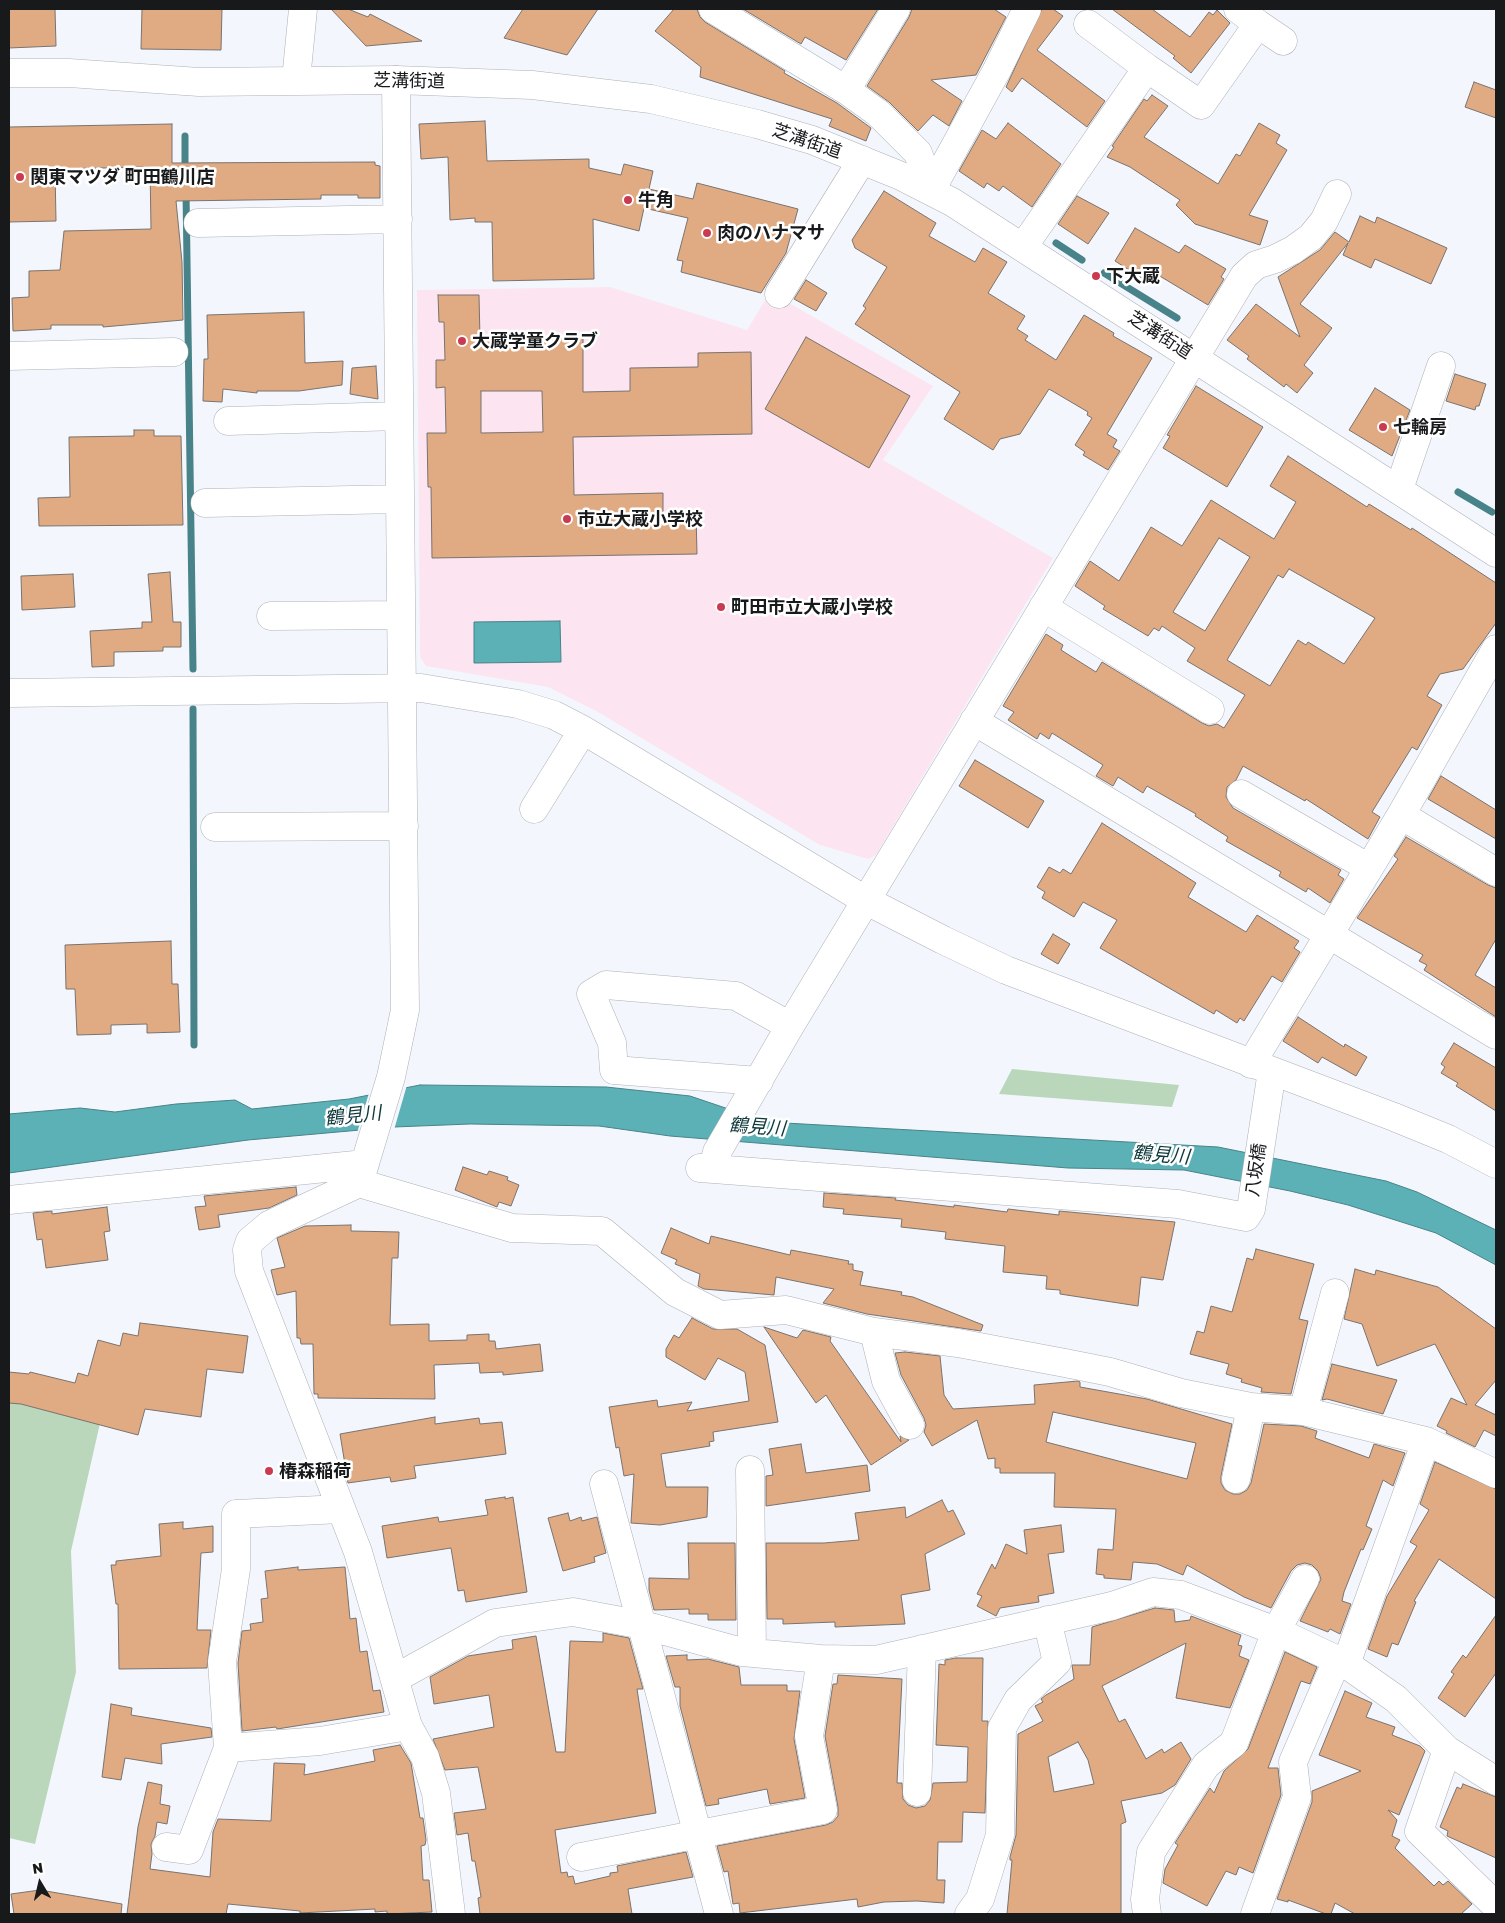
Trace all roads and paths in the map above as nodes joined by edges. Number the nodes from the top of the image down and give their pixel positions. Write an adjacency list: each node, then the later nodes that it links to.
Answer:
1 (303, 9): 10 (street)
2 (713, 9): 12 (street)
3 (896, 9): 12 (street)
4 (1027, 9): 14 (street)
5 (1248, 16): 7 (street); 8 (street)
6 (1088, 24): 8 (street)
7 (1283, 42)
8 (1147, 68): 18 (street)
9 (9, 73): 10 (street, 芝溝街道)
10 (296, 80): 11 (street, 芝溝街道)
11 (396, 80): 13 (street, 芝溝街道); 16 (street)
12 (846, 90): 14 (street)
13 (862, 160): 14 (street, 芝溝街道); 19 (street)
14 (931, 190): 18 (street, 芝溝街道)
15 (1337, 194): 22 (street)
16 (398, 219): 17 (street); 24 (street)
17 (198, 223)
18 (1023, 247): 22 (street, 芝溝街道)
19 (779, 294)
20 (174, 352): 21 (street)
21 (9, 356)
22 (1196, 358): 26 (street, 芝溝街道); 30 (street)
23 (1441, 366): 26 (street)
24 (400, 416): 25 (street); 27 (street)
25 (228, 422)
26 (1399, 489): 29 (street, 芝溝街道)
27 (400, 499): 28 (street); 31 (street)
28 (205, 503)
29 (1496, 553)
30 (1043, 606): 36 (street); 37 (street)
31 (402, 614): 32 (street); 34 (street)
32 (271, 616)
33 (1496, 650): 41 (street)
34 (402, 688): 35 (street); 38 (street); 42 (street)
35 (9, 693)
36 (1210, 710)
37 (974, 721): 46 (street); 47 (street)
38 (583, 730): 40 (street); 46 (street)
39 (1241, 794): 44 (street)
40 (534, 809)
41 (1401, 815): 44 (street); 45 (street)
42 (404, 826): 43 (street); 53 (street)
43 (215, 827)
44 (1368, 868): 47 (street)
45 (1496, 872)
46 (865, 900): 48 (street); 50 (street)
47 (1330, 933): 49 (street); 50 (street)
48 (790, 1026): 51 (street); 51 (street)
49 (1496, 1035)
50 (1261, 1068): 51 (street, 八坂橋); 52 (street)
51 (756, 1085)
52 (1496, 1164)
53 (364, 1167): 54 (street); 56 (street); 65 (street)
54 (9, 1200)
55 (1335, 1293): 58 (street)
56 (874, 1332): 57 (street); 59 (street)
57 (1251, 1408): 58 (street); 63 (street)
58 (1303, 1411): 60 (street)
59 (910, 1426)
60 (1426, 1441): 62 (street); 73 (street)
61 (750, 1470): 71 (street)
62 (1496, 1474)
63 (1236, 1479)
64 (604, 1484): 68 (street)
65 (341, 1509): 74 (street); 76 (street)
66 (1305, 1579): 69 (street)
67 (1047, 1620): 69 (street); 70 (street); 86 (street)
68 (643, 1625): 71 (street); 74 (street); 80 (street)
69 (1276, 1631): 73 (street); 87 (street)
70 (922, 1649): 72 (street); 79 (street)
71 (752, 1653): 72 (street)
72 (820, 1659): 80 (street)
73 (1342, 1662): 77 (street); 88 (street)
74 (396, 1678): 75 (street)
75 (408, 1726): 76 (street); 84 (street)
76 (228, 1748): 81 (street)
77 (1447, 1750): 78 (street); 83 (street)
78 (1496, 1781)
79 (917, 1792)
80 (699, 1836): 82 (street); 85 (street)
81 (166, 1847)
82 (581, 1857)
83 (1496, 1906)
84 (451, 1914)
85 (719, 1914)
86 (969, 1914)
87 (1147, 1914)
88 (1255, 1914)

